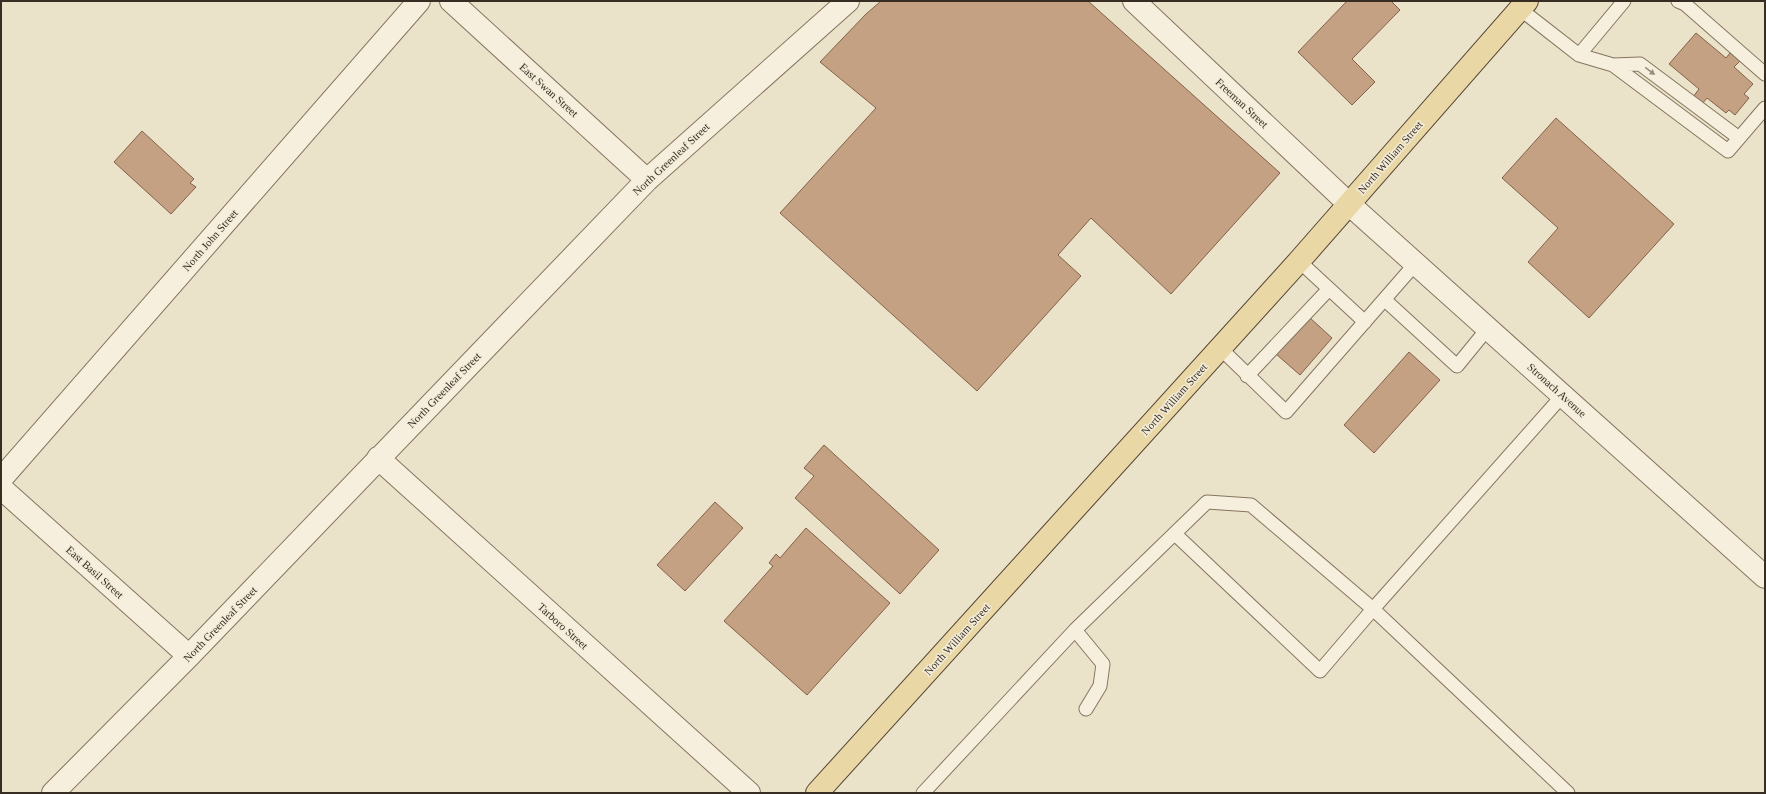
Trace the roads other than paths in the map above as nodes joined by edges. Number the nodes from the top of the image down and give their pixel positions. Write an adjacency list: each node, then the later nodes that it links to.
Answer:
1 (419, 1): 23 (street, North John Street)
2 (450, 1): 11 (street, East Swan Street)
3 (848, 1): 11 (street, North Greenleaf Street)
4 (1134, 1): 12 (street, Freeman Street)
5 (1624, 1): 8 (lane)
6 (1678, 1): 9 (lane)
7 (1524, 5): 8 (lane); 12 (main road, North William Street)
8 (1579, 55): 10 (lane)
9 (1765, 74)
10 (1765, 108)
11 (647, 180): 22 (street, North Greenleaf Street)
12 (1349, 204): 13 (main road, North William Street); 14 (street, Stronach Avenue)
13 (1299, 261): 15 (lane); 19 (main road, North William Street)
14 (1416, 263): 16 (lane); 18 (street, Stronach Avenue)
15 (1329, 289): 17 (lane); 20 (lane)
16 (1385, 300): 17 (lane); 18 (lane)
17 (1365, 322): 20 (lane)
18 (1488, 328): 21 (street, Stronach Avenue)
19 (1220, 348): 20 (lane); 33 (main road, North William Street)
20 (1247, 376)
21 (1563, 395): 26 (street, Stronach Avenue); 27 (lane)
22 (378, 458): 29 (street, North Greenleaf Street); 32 (street, Tarboro Street)
23 (1, 479)
24 (1, 488): 29 (street, East Basil Street)
25 (1175, 534): 27 (lane); 27 (lane); 28 (lane)
26 (1765, 576)
27 (1373, 610): 35 (lane)
28 (1076, 630): 30 (lane); 34 (lane)
29 (189, 656): 31 (street, North Greenleaf Street)
30 (1086, 709)
31 (53, 793)
32 (749, 793)
33 (817, 793)
34 (923, 793)
35 (1568, 793)

